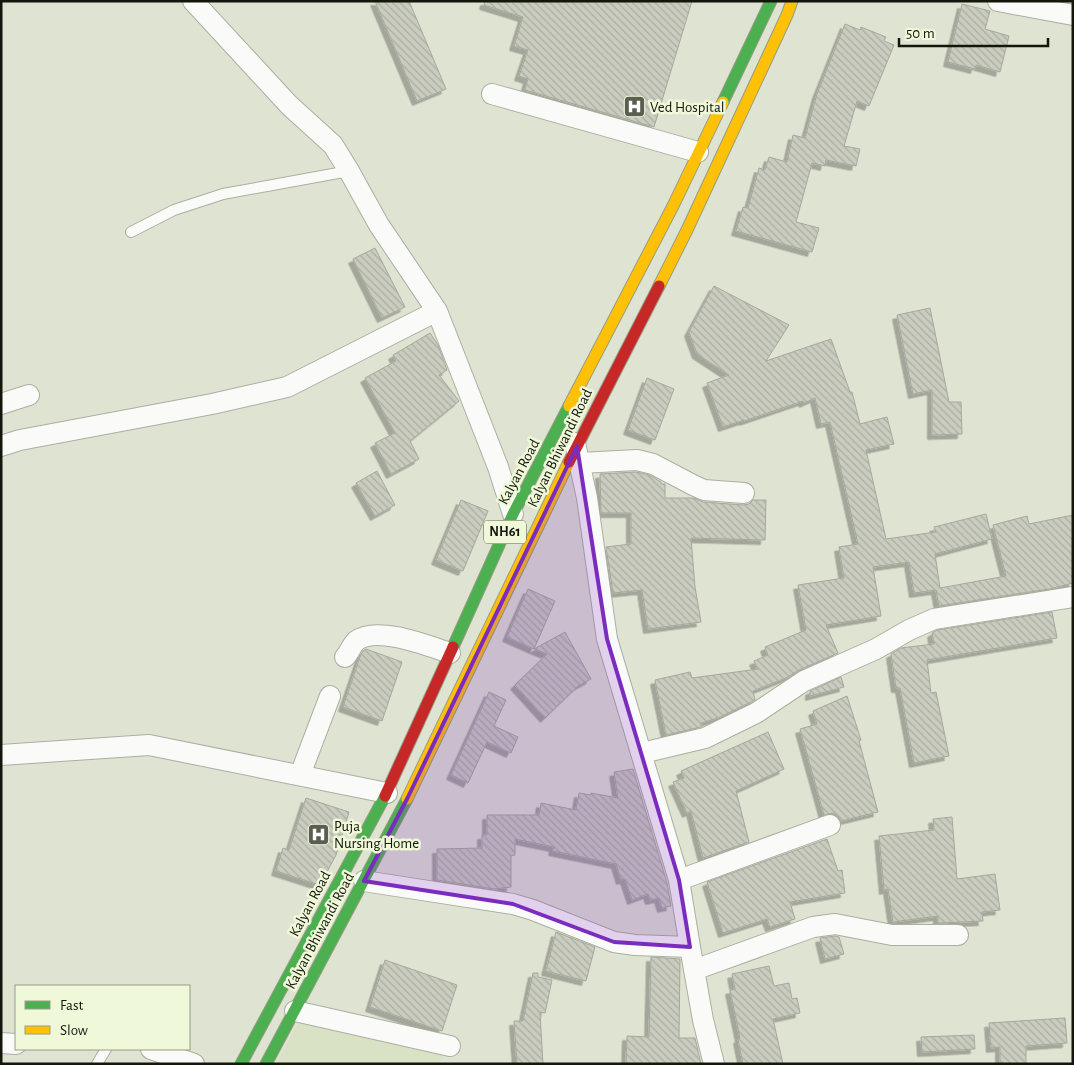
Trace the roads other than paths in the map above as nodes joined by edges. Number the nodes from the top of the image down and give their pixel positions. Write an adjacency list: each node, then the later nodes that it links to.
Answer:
1 (193, 1): 8 (street)
2 (771, 1): 7 (highway, Kalyan Road / NH61)
3 (792, 1): 15 (highway, Kalyan Bhiwandi Road / NH61)
4 (998, 1): 5 (street)
5 (1073, 15)
6 (492, 94): 7 (street)
7 (698, 152): 13 (highway, Kalyan Road / NH61)
8 (349, 171): 9 (lane); 10 (street)
9 (131, 232)
10 (437, 311): 14 (street); 17 (street)
11 (28, 395): 12 (street)
12 (1, 404)
13 (563, 418): 15 (street); 17 (highway, Kalyan Road / NH61)
14 (1, 446)
15 (579, 454): 16 (street); 22 (street); 28 (highway, Kalyan Bhiwandi Road / NH61)
16 (744, 493)
17 (513, 514): 19 (highway, Kalyan Road / NH61)
18 (1073, 597): 22 (street)
19 (450, 652): 20 (street); 25 (highway, Kalyan Road / NH61)
20 (346, 657)
21 (330, 696): 24 (street)
22 (642, 753): 27 (street)
23 (1, 755): 24 (street)
24 (300, 775): 25 (street)
25 (387, 793): 40 (highway, Kalyan Road / NH61)
26 (830, 826): 27 (street)
27 (680, 880): 30 (street)
28 (364, 881): 30 (street); 32 (highway, Kalyan Bhiwandi Road / NH61)
29 (958, 936): 31 (street)
30 (690, 947): 31 (street)
31 (694, 970): 42 (street)
32 (295, 1011): 35 (street); 41 (highway, Kalyan Bhiwandi Road / NH61)
33 (1, 1044): 34 (street)
34 (15, 1044)
35 (450, 1046)
36 (105, 1050): 38 (lane)
37 (154, 1050): 39 (street)
38 (97, 1064)
39 (194, 1064)
40 (241, 1064)
41 (266, 1064)
42 (714, 1064)

